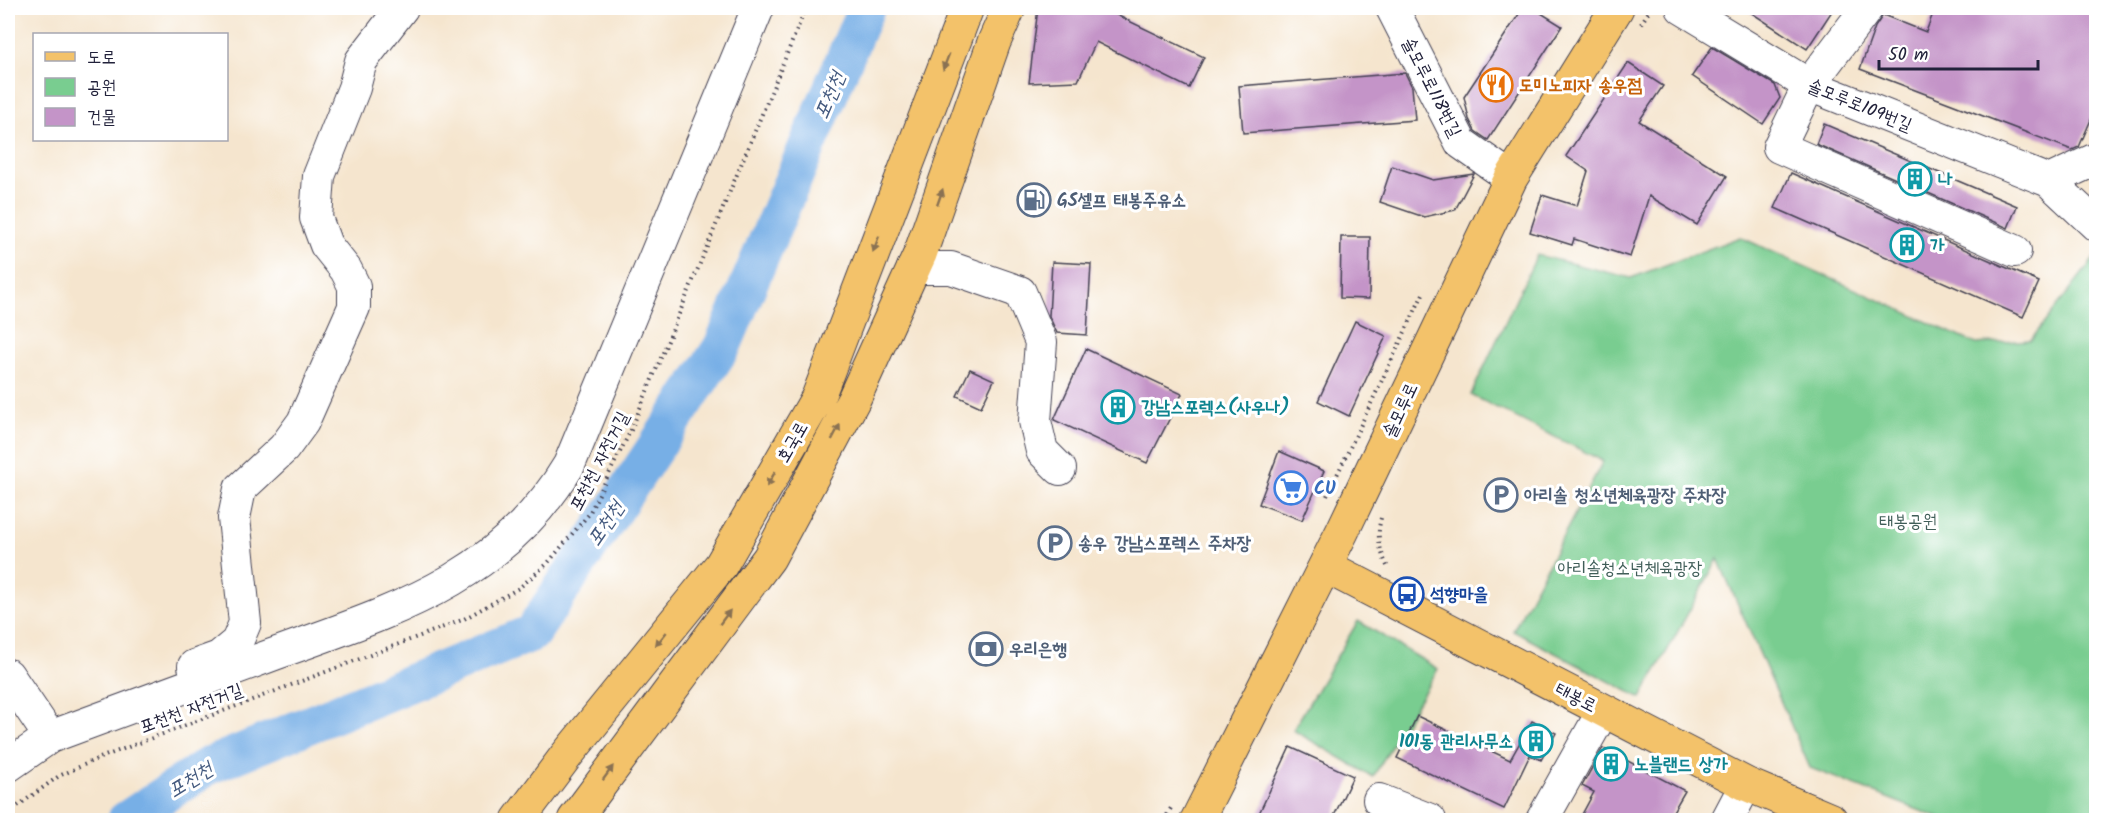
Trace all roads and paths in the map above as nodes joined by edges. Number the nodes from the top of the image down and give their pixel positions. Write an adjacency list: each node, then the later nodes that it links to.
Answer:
1 (402, 8): 25 (street)
2 (758, 8): 25 (street)
3 (806, 8): 29 (path, 포천천 자전거길)
4 (967, 8): 30 (main road, 호국로, one-way to 30)
5 (1009, 8): 18 (main road, 호국로, one-way to 5)
6 (1392, 8): 14 (street, 솔모루로118번길)
7 (1617, 8): 14 (main road, 솔모루로)
8 (1651, 8): 11 (path)
9 (1682, 8): 12 (street, 솔모루로109번길)
10 (1867, 8): 12 (street)
11 (1635, 34)
12 (1809, 86): 15 (street, 솔모루로109번길); 17 (street)
13 (2097, 159): 15 (street)
14 (1511, 178): 21 (main road, 솔모루로)
15 (2049, 181): 16 (street)
16 (2097, 225)
17 (2015, 251)
18 (913, 268): 19 (street); 31 (main road, 호국로, one-way to 18)
19 (1060, 470)
20 (1385, 509): 22 (path)
21 (1325, 566): 24 (main road, 태봉로); 32 (main road, 솔모루로)
22 (1396, 576)
23 (8, 675): 25 (street)
24 (1603, 711): 27 (main road, 태봉로); 34 (street)
25 (46, 731): 26 (street)
26 (8, 766)
27 (1746, 784): 35 (street); 36 (main road, 태봉로)
28 (1379, 800): 33 (street)
29 (8, 813)
30 (518, 820)
31 (574, 820)
32 (1197, 820)
33 (1430, 820)
34 (1542, 820)
35 (1727, 820)
36 (1831, 820)

